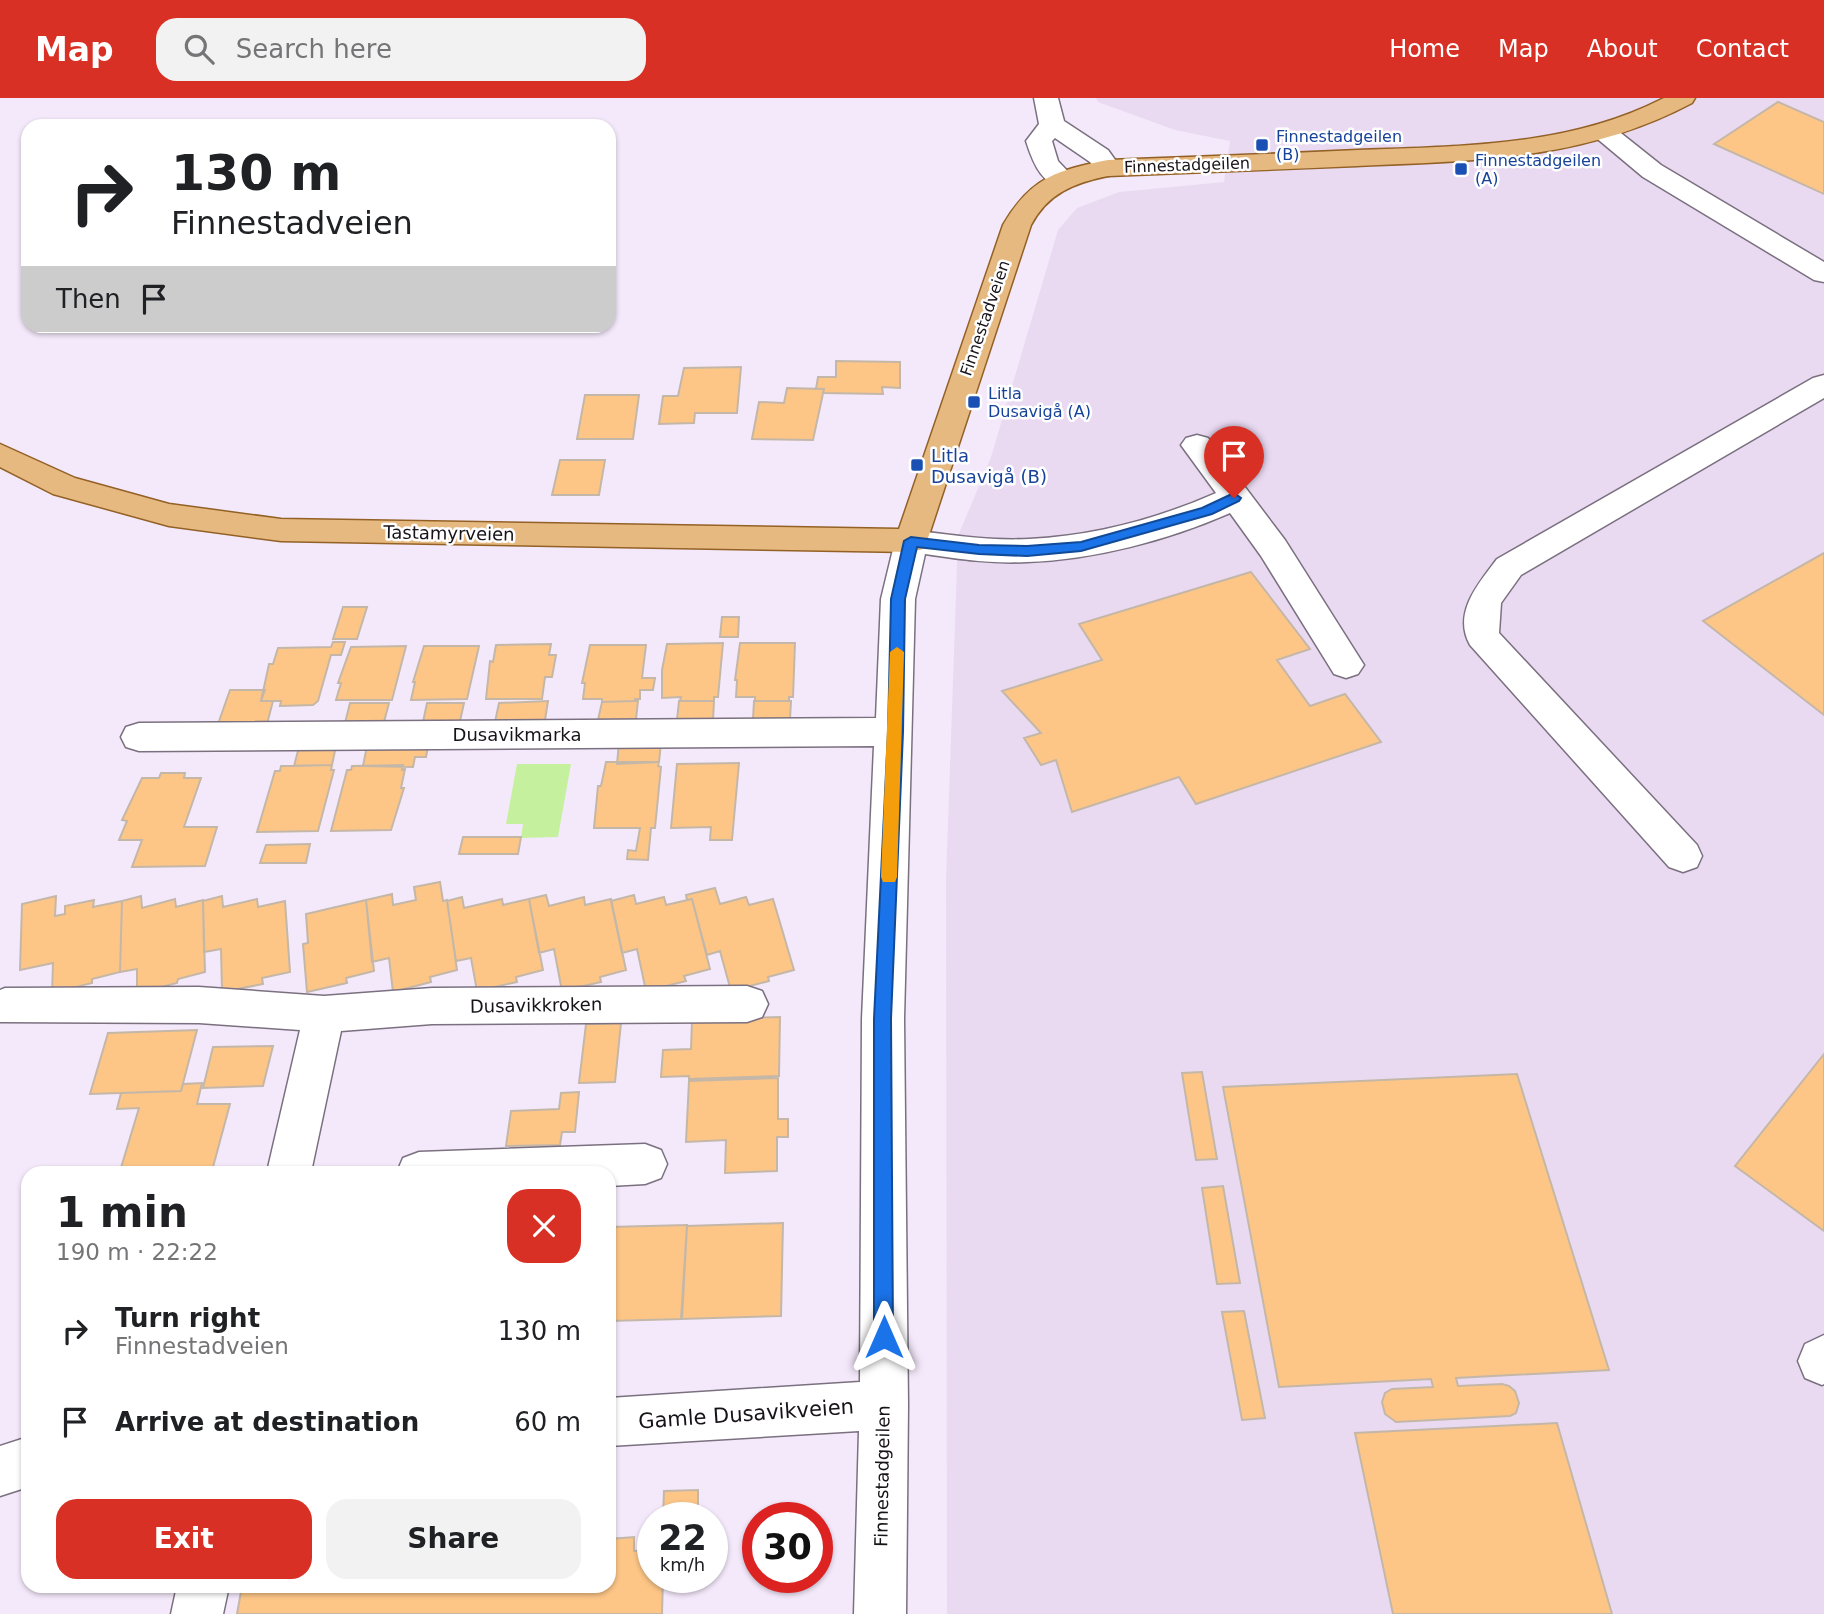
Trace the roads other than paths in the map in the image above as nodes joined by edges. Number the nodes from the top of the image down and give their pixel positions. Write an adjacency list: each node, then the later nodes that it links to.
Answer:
1 (1046, 98): 3 (street)
2 (1683, 98): 4 (main road, Finnestadgeilen)
3 (1052, 124): 5 (street); 6 (street)
4 (1602, 131): 5 (main road, Finnestadgeilen); 7 (street)
5 (1108, 168): 6 (main road, Finnestadgeilen)
6 (1062, 179): 12 (main road, Finnestadveien)
7 (1824, 274)
8 (1824, 384): 16 (street)
9 (1197, 445): 11 (street)
10 (0, 454): 12 (main road, Tastamyrveien)
11 (1234, 498): 12 (street); 13 (street)
12 (911, 541): 14 (street, Finnestadgeilen)
13 (1346, 665)
14 (895, 732): 15 (street, Dusavikmarka); 23 (street, Finnestadgeilen)
15 (139, 737)
16 (1683, 856)
17 (747, 1004): 19 (street, Dusavikkroken)
18 (5, 1006): 19 (street, Dusavikkroken)
19 (324, 1014): 21 (street)
20 (645, 1164): 22 (street)
21 (290, 1166)
22 (588, 1166)
23 (884, 1405): 24 (street, Gamle Dusavikveien); 29 (street, Finnestadgeilen)
24 (616, 1422)
25 (21, 1464): 26 (street)
26 (0, 1471)
27 (202, 1593): 28 (street)
28 (197, 1614)
29 (880, 1614)

